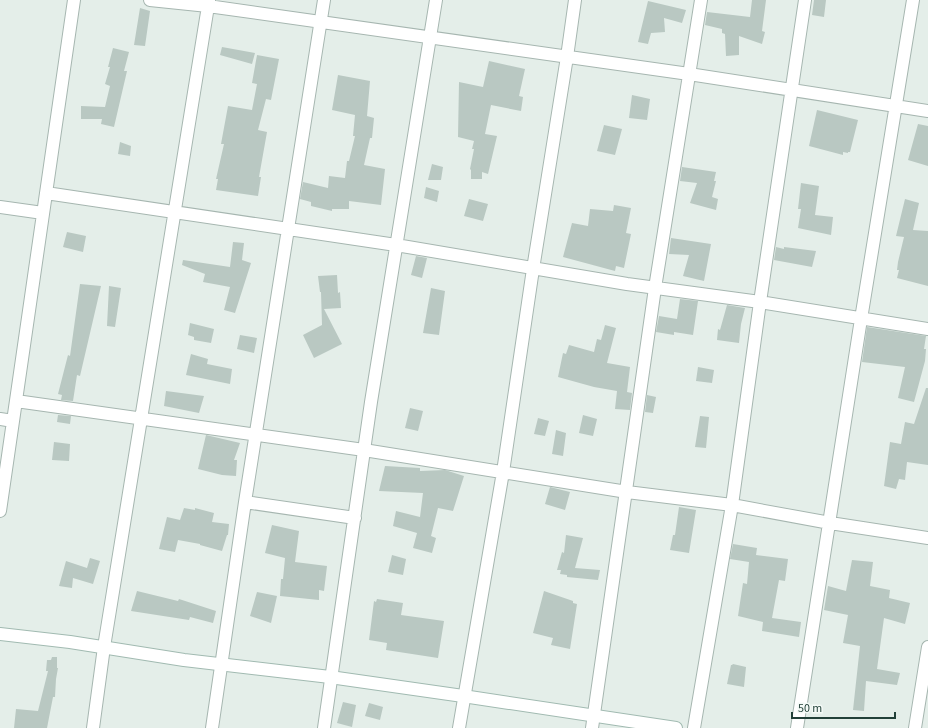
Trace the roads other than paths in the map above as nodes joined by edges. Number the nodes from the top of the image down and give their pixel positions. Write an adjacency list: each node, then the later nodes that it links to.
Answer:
1 (74, 0): 17 (street)
2 (150, 0): 9 (street)
3 (324, 0): 10 (street)
4 (436, 0): 11 (street)
5 (575, 0): 12 (street)
6 (701, 0): 13 (street)
7 (805, 0): 14 (street)
8 (913, 0): 15 (street)
9 (209, 3): 10 (street); 19 (street)
10 (320, 22): 11 (street); 21 (street)
11 (430, 37): 12 (street); 22 (street)
12 (567, 57): 13 (street); 23 (street)
13 (689, 74): 14 (street); 24 (street)
14 (792, 90): 15 (street); 25 (street)
15 (896, 105): 16 (street); 26 (street)
16 (928, 111)
17 (46, 193): 19 (street); 20 (street)
18 (0, 207): 20 (street)
19 (174, 212): 21 (street); 29 (street)
20 (43, 213): 28 (street)
21 (288, 229): 22 (street); 32 (street)
22 (396, 245): 23 (street); 33 (street)
23 (533, 269): 24 (street); 34 (street)
24 (655, 288): 25 (street); 35 (street)
25 (760, 302): 26 (street); 37 (street)
26 (861, 319): 27 (street); 40 (street)
27 (928, 329)
28 (16, 401): 29 (street); 31 (street)
29 (141, 418): 32 (street); 43 (street)
30 (0, 419): 31 (street)
31 (13, 421): 38 (street)
32 (255, 435): 33 (street); 36 (street)
33 (364, 450): 34 (street); 39 (street)
34 (503, 472): 35 (street); 47 (street)
35 (627, 492): 37 (street); 48 (street)
36 (245, 502): 39 (street); 45 (street)
37 (732, 505): 40 (street); 55 (street)
38 (0, 511)
39 (354, 518): 46 (street)
40 (830, 523): 41 (street); 56 (street)
41 (928, 538)
42 (0, 634): 43 (street)
43 (104, 647): 45 (street); 49 (street)
44 (928, 647): 57 (street)
45 (221, 664): 46 (street); 50 (street)
46 (330, 678): 47 (street); 51 (street)
47 (463, 696): 48 (street); 52 (street)
48 (594, 716): 53 (street); 54 (street)
49 (93, 728)
50 (212, 728)
51 (324, 728)
52 (459, 728)
53 (592, 728)
54 (676, 728)
55 (694, 728)
56 (797, 728)
57 (915, 728)

